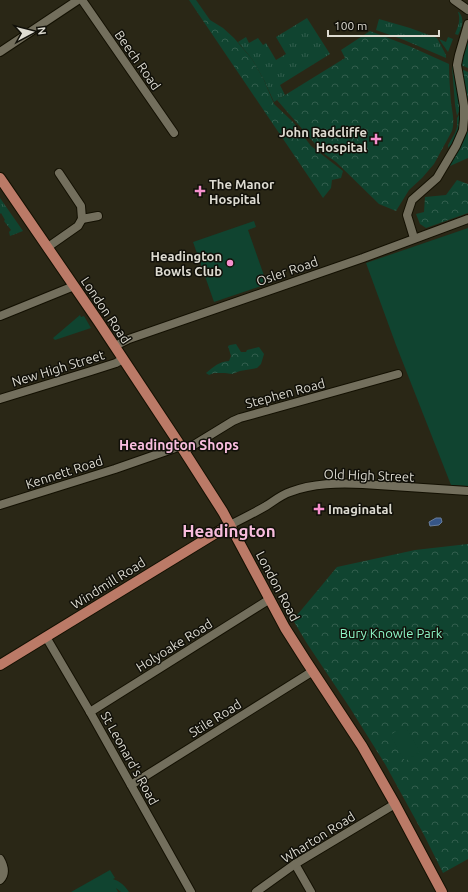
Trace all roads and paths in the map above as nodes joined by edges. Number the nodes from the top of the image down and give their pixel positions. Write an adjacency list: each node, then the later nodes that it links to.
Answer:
1 (78, 0): 6 (street)
2 (82, 0): 7 (street, Beech Road)
3 (454, 0): 4 (street)
4 (468, 10)
5 (468, 24): 13 (street)
6 (0, 52)
7 (174, 133)
8 (59, 173): 11 (street)
9 (0, 178): 14 (main road, London Road)
10 (98, 216): 11 (street)
11 (82, 219): 14 (street)
12 (468, 219): 13 (street, Osler Road)
13 (414, 238): 17 (street, Osler Road)
14 (48, 248): 15 (main road, London Road)
15 (74, 286): 16 (street); 17 (main road, London Road)
16 (0, 316)
17 (115, 346): 18 (main road, London Road)
18 (123, 359): 20 (street, New High Street); 21 (main road, London Road)
19 (398, 374): 21 (street, Stephen Road)
20 (0, 399)
21 (183, 448): 23 (street, Kennett Road); 24 (main road, London Road)
22 (468, 491): 24 (street, Old High Street)
23 (0, 505)
24 (230, 525): 25 (main road, London Road); 26 (main road, Windmill Road)
25 (270, 599): 28 (main road, London Road); 29 (street, Holyoake Road)
26 (46, 637): 27 (main road, Windmill Road); 29 (street, St Leonard's Road)
27 (0, 666)
28 (313, 672): 30 (street, Stile Road); 31 (main road, London Road)
29 (90, 712): 30 (street, St Leonard's Road)
30 (131, 785): 35 (street, St Leonard's Road)
31 (395, 804): 33 (street, Wharton Road); 38 (main road, London Road)
32 (0, 859): 34 (street)
33 (295, 864): 36 (street, Wharton Road); 37 (street)
34 (0, 880)
35 (191, 892)
36 (256, 892)
37 (311, 892)
38 (442, 892)

